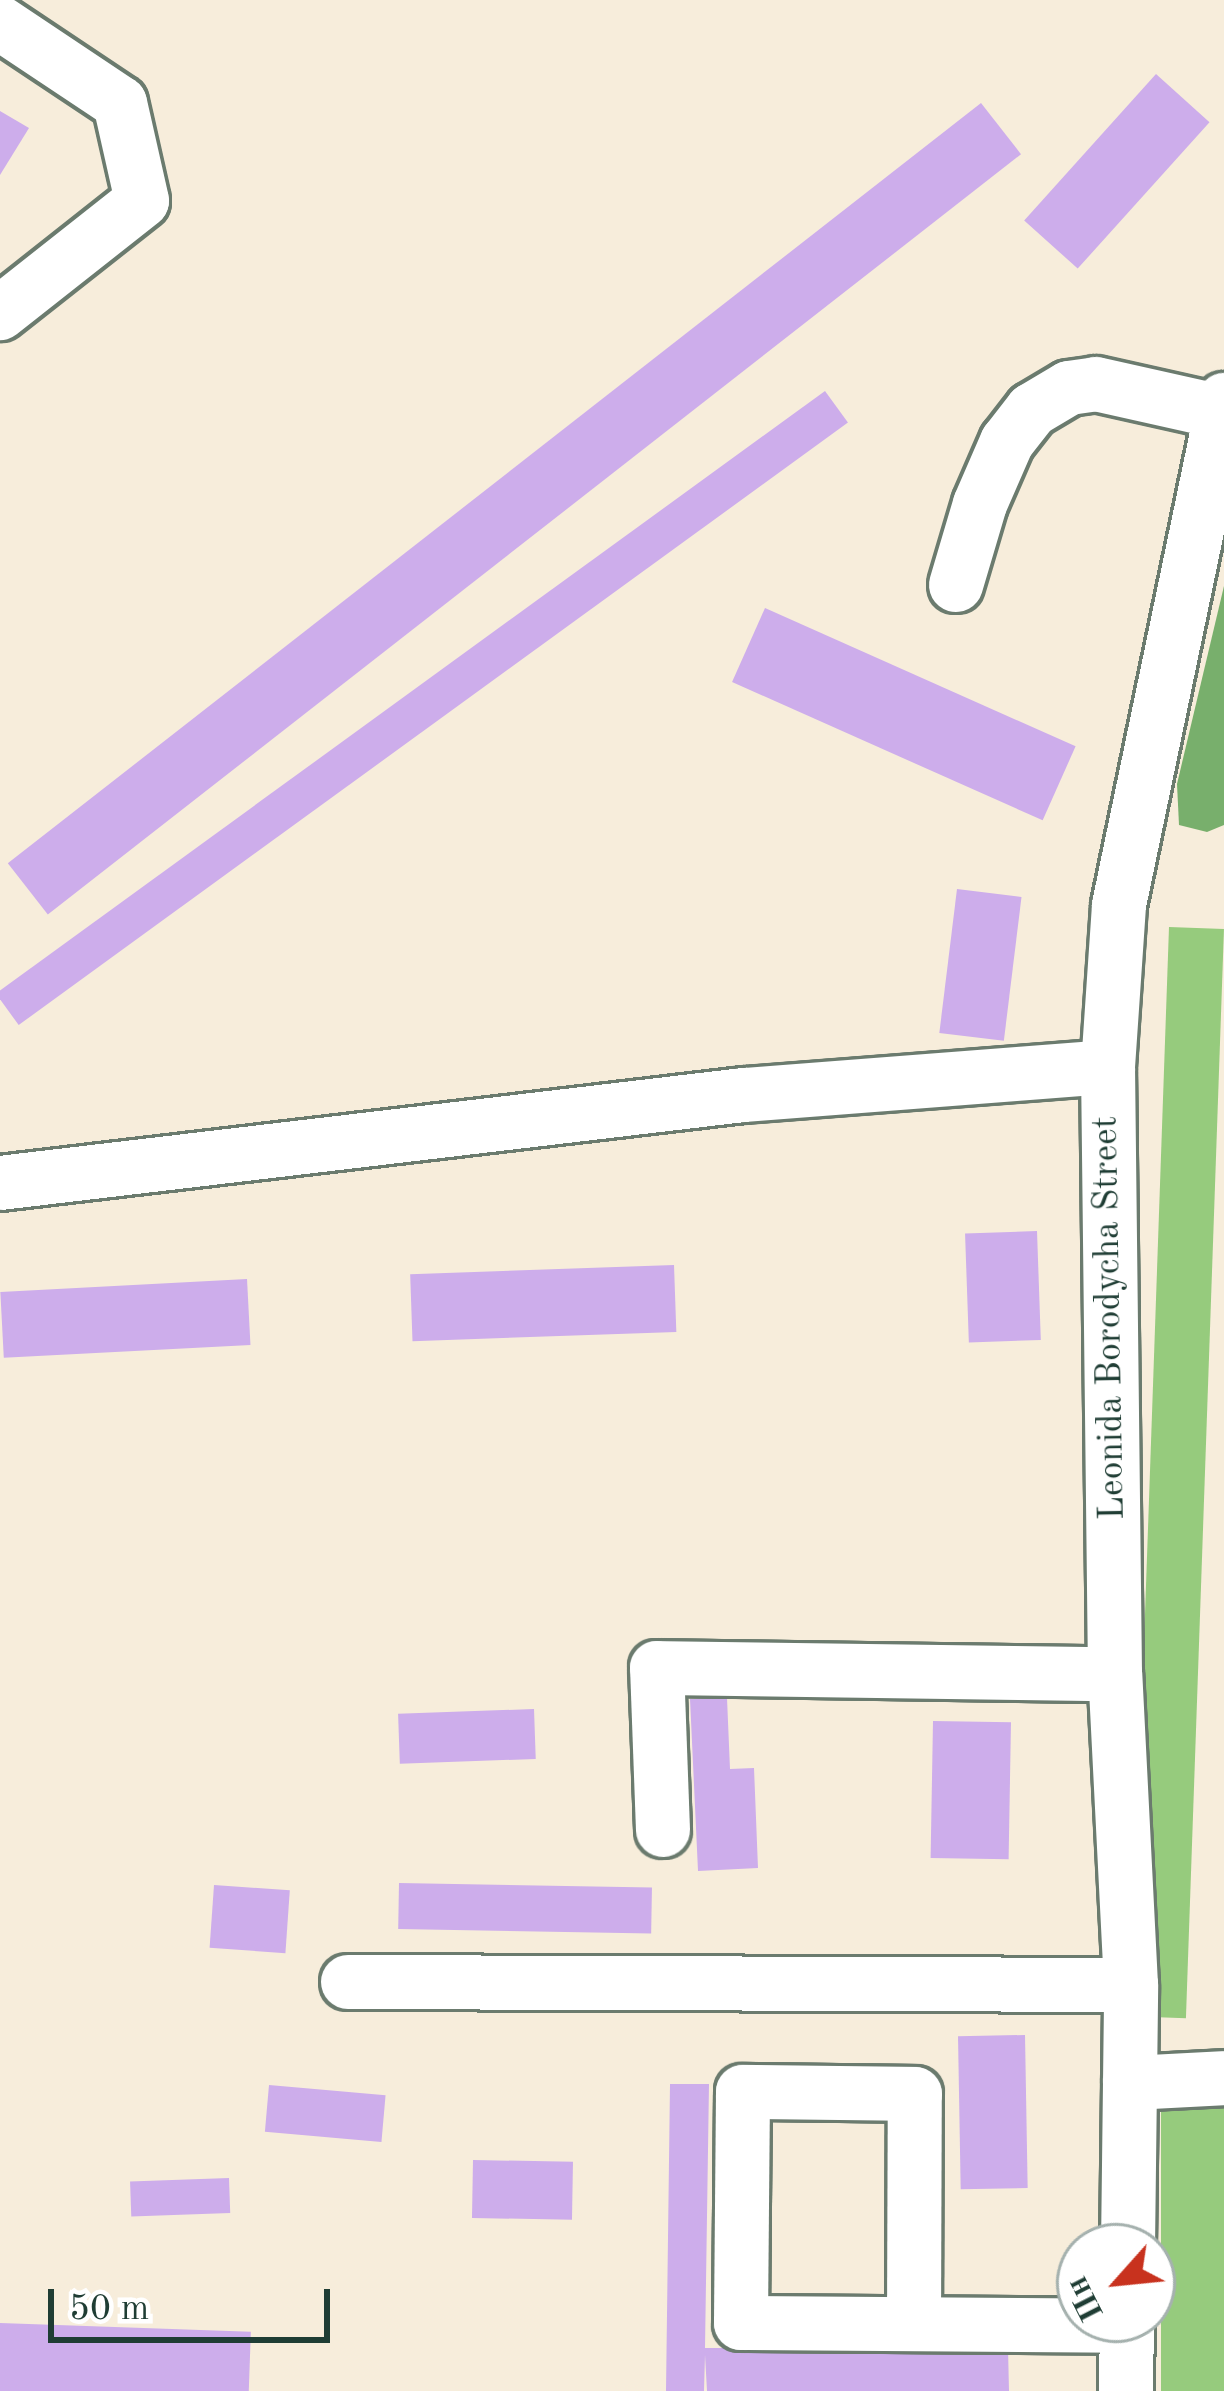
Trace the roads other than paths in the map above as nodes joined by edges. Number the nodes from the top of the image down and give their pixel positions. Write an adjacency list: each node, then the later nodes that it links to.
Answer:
1 (0, 22): 2 (street)
2 (0, 313)
3 (1223, 406): 4 (street); 5 (street, Leonida Borodycha Street)
4 (956, 585)
5 (1108, 1066): 6 (street); 7 (street, Leonida Borodycha Street)
6 (0, 1183)
7 (1115, 1674): 8 (street); 10 (street, Leonida Borodycha Street)
8 (663, 1830)
9 (349, 1982): 10 (street)
10 (1131, 1985): 12 (street, Leonida Borodycha Street)
11 (1224, 2078): 12 (street)
12 (1130, 2083): 13 (street, Leonida Borodycha Street)
13 (1128, 2223)
14 (1056, 2323): 15 (street)
15 (914, 2324): 15 (street)
16 (1127, 2343): 17 (street)
17 (1126, 2391)

